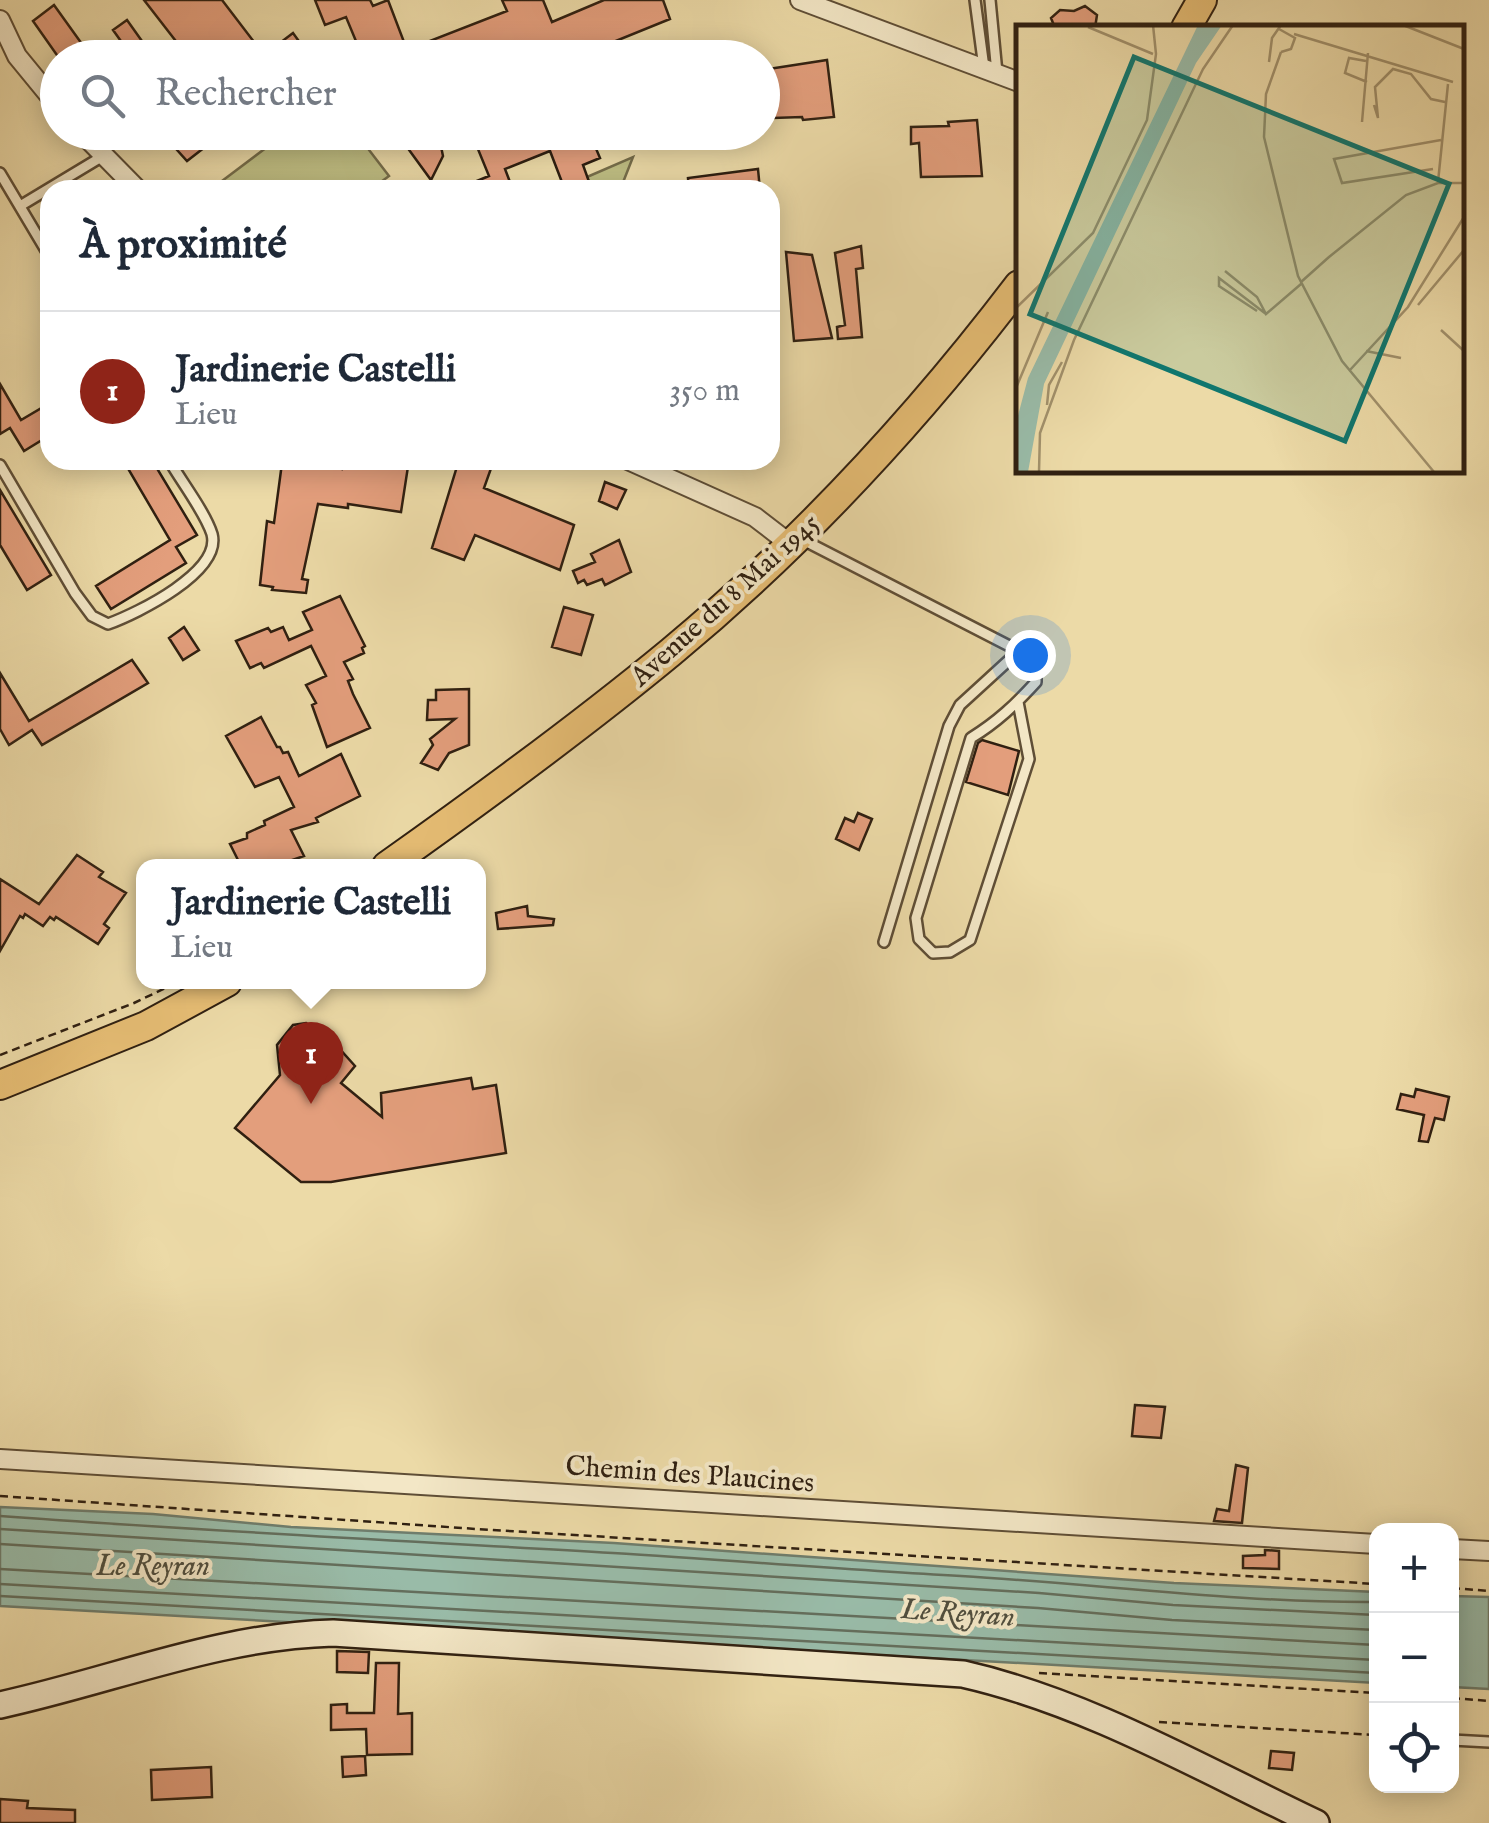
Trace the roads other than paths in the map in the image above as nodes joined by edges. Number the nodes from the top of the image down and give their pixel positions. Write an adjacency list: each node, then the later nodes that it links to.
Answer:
1 (800, 0): 9 (street)
2 (975, 0): 9 (lane)
3 (990, 0): 9 (lane)
4 (1202, 0): 6 (main road)
5 (0, 20): 7 (street)
6 (1188, 25)
7 (17, 56): 8 (street); 11 (street)
8 (0, 68)
9 (991, 74): 10 (street)
10 (1016, 81)
11 (40, 84)
12 (98, 150): 13 (street)
13 (103, 156): 15 (lane); 16 (street)
14 (0, 173): 18 (lane)
15 (63, 180)
16 (128, 180)
17 (40, 194): 18 (lane)
18 (20, 206): 19 (lane)
19 (40, 240)
20 (1016, 289): 24 (main road, Avenue du 8 Mai 1945)
21 (0, 466): 22 (lane)
22 (175, 470)
23 (651, 470): 24 (street)
24 (793, 540): 25 (lane); 27 (main road, Avenue du 8 Mai 1945)
25 (1019, 651): 26 (lane); 28 (lane)
26 (1018, 702): 26 (lane)
27 (396, 859)
28 (884, 942)
29 (185, 989): 31 (main road)
30 (215, 989): 32 (main road)
31 (0, 1068)
32 (0, 1084)
33 (0, 1459): 34 (street, Chemin des Plaucines)
34 (1369, 1544)
35 (1459, 1549): 36 (street)
36 (1489, 1551)
37 (0, 1706): 40 (main road)
38 (1459, 1740): 39 (lane)
39 (1489, 1742)
40 (1316, 1823)

